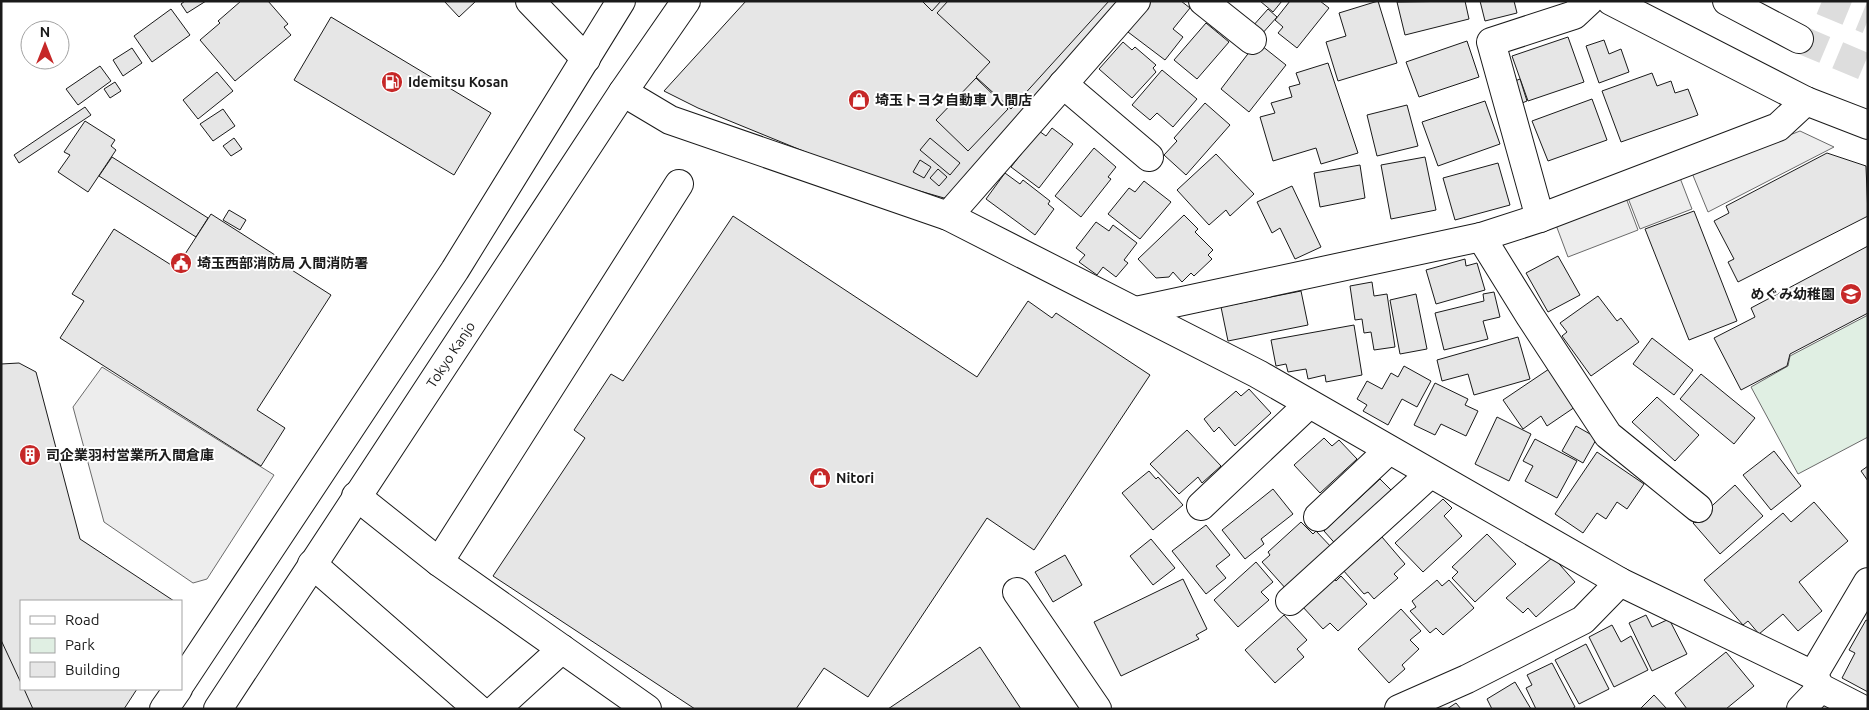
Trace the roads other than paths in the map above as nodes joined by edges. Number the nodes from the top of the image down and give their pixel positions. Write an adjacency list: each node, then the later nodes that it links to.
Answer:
1 (530, 1): 11 (main road)
2 (620, 1): 11 (main road)
3 (686, 1): 13 (main road, Tokyo Kanjo)
4 (1136, 1): 12 (main road)
5 (1203, 1): 10 (main road)
6 (1589, 1): 19 (main road)
7 (1611, 1): 14 (main road)
8 (1726, 1): 9 (main road)
9 (1799, 38)
10 (1252, 40)
11 (586, 59): 36 (main road)
12 (1063, 84): 16 (main road); 18 (main road)
13 (623, 92): 18 (main road); 25 (main road, Tokyo Kanjo)
14 (1806, 101): 15 (main road); 19 (main road)
15 (1868, 126)
16 (1149, 158)
17 (679, 184): 29 (main road)
18 (948, 216): 21 (main road)
19 (1540, 218): 20 (main road)
20 (1481, 237): 21 (main road); 27 (main road)
21 (1136, 311): 22 (main road)
22 (1308, 405): 23 (main road); 26 (main road)
23 (1389, 450): 24 (main road); 28 (main road)
24 (1430, 474): 31 (main road); 34 (main road)
25 (356, 496): 29 (main road); 30 (main road, Tokyo Kanjo)
26 (1201, 506)
27 (1698, 508)
28 (1318, 517)
29 (439, 562): 35 (main road)
30 (312, 564): 40 (main road, Tokyo Kanjo); 41 (main road)
31 (1620, 582): 37 (main road); 45 (main road)
32 (1868, 582): 37 (main road)
33 (1017, 592): 44 (main road)
34 (1290, 601)
35 (562, 649): 42 (main road); 43 (main road)
36 (182, 681)
37 (1817, 682): 46 (main road); 47 (main road)
38 (177, 690): 39 (main road)
39 (164, 709)
40 (218, 709)
41 (478, 709)
42 (496, 709)
43 (647, 709)
44 (1097, 709)
45 (1399, 709)
46 (1801, 709)
47 (1862, 709)

